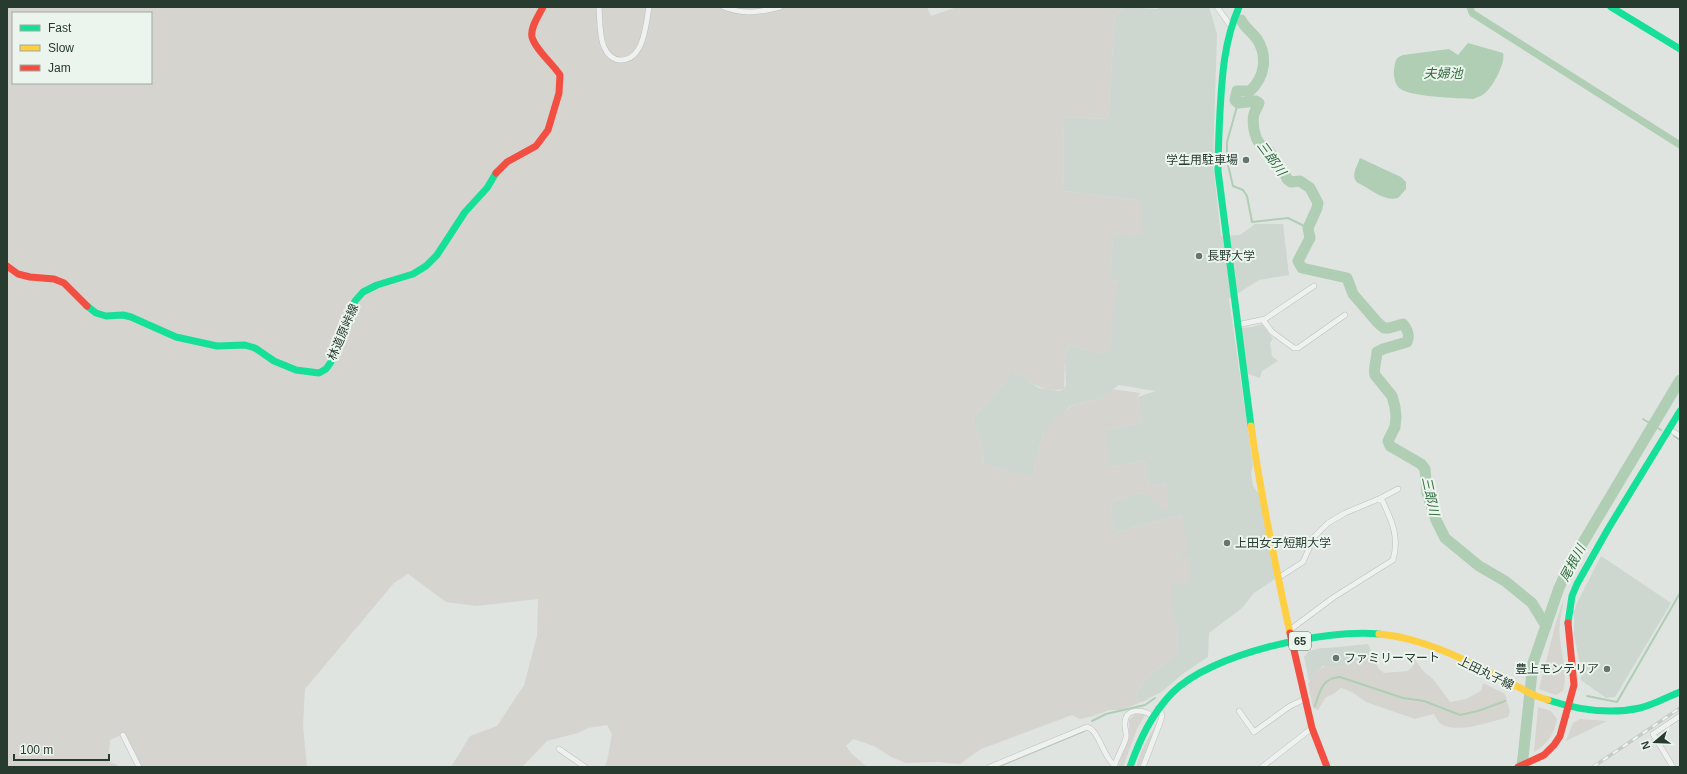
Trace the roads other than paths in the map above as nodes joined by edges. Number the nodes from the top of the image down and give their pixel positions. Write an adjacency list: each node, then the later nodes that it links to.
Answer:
1 (543, 7): 11 (street, 林道原峠線)
2 (599, 7): 3 (street)
3 (649, 7)
4 (724, 7): 5 (street)
5 (780, 7)
6 (1217, 7): 9 (street)
7 (1239, 7): 9 (street)
8 (1611, 7): 10 (street)
9 (1230, 25): 15 (street)
10 (1680, 49)
11 (7, 266)
12 (1314, 286): 14 (street)
13 (1345, 315): 14 (street)
14 (1263, 320): 15 (street)
15 (1237, 325): 21 (street)
16 (1680, 411): 17 (street)
17 (1669, 429): 18 (street); 26 (street)
18 (1680, 436)
19 (1398, 489): 20 (street)
20 (1381, 498): 21 (street); 22 (street)
21 (1278, 578): 22 (street)
22 (1291, 629): 23 (street)
23 (1293, 642): 25 (street); 26 (street, 上田丸子線 / 65); 27 (street, 上田丸子線 / 65)
24 (1680, 692): 26 (street, 上田丸子線 / 65)
25 (1305, 699): 28 (street); 31 (street)
26 (1569, 707): 42 (street)
27 (1158, 708): 29 (street, 上田丸子線 / 65); 39 (street)
28 (1239, 711)
29 (1152, 716): 34 (street); 38 (street, 上田丸子線 / 65)
30 (1680, 716): 43 (street)
31 (1312, 728): 40 (street); 41 (street)
32 (123, 735): 35 (street)
33 (559, 749): 36 (street)
34 (1114, 766): 37 (street)
35 (139, 767)
36 (586, 767)
37 (990, 767)
38 (1130, 767)
39 (1143, 767)
40 (1262, 767)
41 (1327, 767)
42 (1518, 767)
43 (1674, 767)

